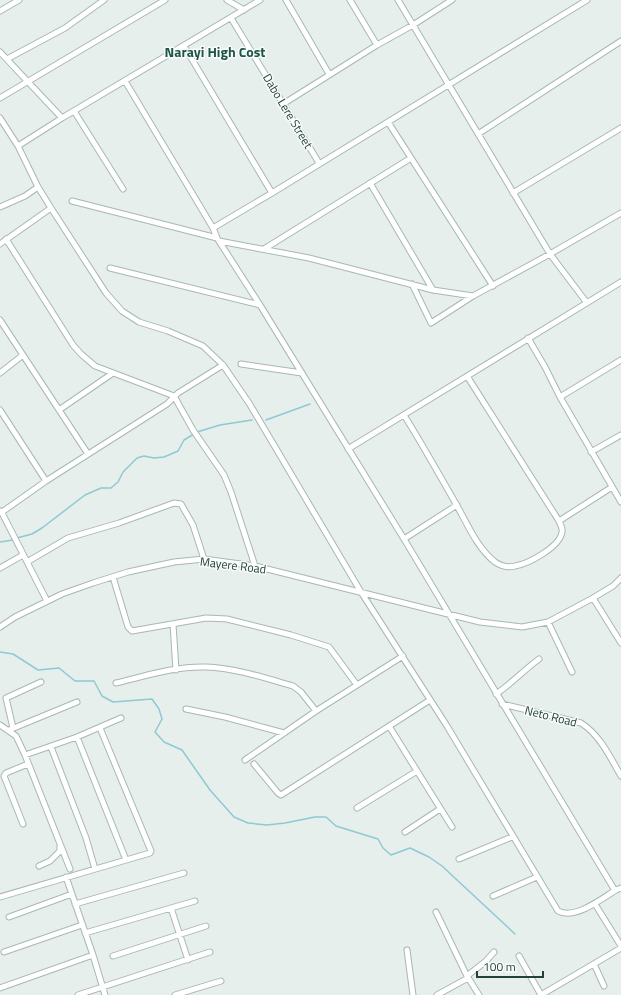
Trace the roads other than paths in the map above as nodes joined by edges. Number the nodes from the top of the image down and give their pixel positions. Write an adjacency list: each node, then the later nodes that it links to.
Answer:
1 (19, 0): 12 (street)
2 (104, 0): 19 (street)
3 (165, 0): 21 (street)
4 (227, 0): 11 (street)
5 (260, 0): 11 (street)
6 (286, 0): 20 (street)
7 (350, 0): 16 (street)
8 (398, 0): 14 (street)
9 (452, 0): 14 (street)
10 (587, 0): 23 (street)
11 (244, 10): 13 (street)
12 (0, 11)
13 (231, 18): 17 (street); 25 (street, Dabo Lere Street)
14 (413, 25): 16 (street); 23 (street)
15 (621, 41): 31 (street)
16 (377, 45): 20 (street)
17 (184, 46): 22 (street); 38 (street)
18 (0, 52): 19 (street)
19 (7, 59): 21 (street)
20 (329, 74): 25 (street)
21 (27, 82): 24 (street); 28 (street)
22 (125, 82): 26 (street); 44 (street)
23 (449, 85): 29 (street); 31 (street)
24 (0, 98)
25 (283, 104): 34 (street, Dabo Lere Street)
26 (74, 111): 28 (street); 37 (street)
27 (0, 118): 32 (street)
28 (62, 118): 32 (street)
29 (388, 122): 33 (street); 34 (street)
30 (621, 128): 39 (street)
31 (478, 134): 39 (street)
32 (18, 146): 36 (street)
33 (411, 158): 35 (street); 53 (street)
34 (319, 163): 38 (street)
35 (370, 184): 48 (street); 54 (street)
36 (38, 187): 41 (street); 42 (street)
37 (123, 189)
38 (272, 193): 44 (street)
39 (513, 193): 49 (street)
40 (72, 201): 46 (street)
41 (0, 206)
42 (51, 208): 45 (street); 63 (street)
43 (621, 213): 49 (street)
44 (212, 228): 46 (street)
45 (6, 239): 47 (street); 65 (street)
46 (218, 239): 48 (street); 57 (street)
47 (0, 244)
48 (264, 249): 52 (street)
49 (550, 254): 53 (street); 56 (street)
50 (110, 268): 57 (street)
51 (621, 282): 56 (street)
52 (412, 284): 54 (street); 55 (street)
53 (493, 286): 55 (street)
54 (433, 290): 55 (street)
55 (473, 296)
56 (587, 303): 59 (street)
57 (260, 305): 66 (street)
58 (0, 320): 60 (street)
59 (528, 338): 67 (street); 69 (street)
60 (23, 355): 64 (street); 71 (street)
61 (621, 360): 69 (street)
62 (241, 364): 66 (street)
63 (223, 365): 68 (street); 93 (street)
64 (0, 373)
65 (113, 373): 68 (street); 71 (street)
66 (302, 373): 74 (street)
67 (467, 376): 72 (street); 82 (street)
68 (174, 396): 76 (street); 87 (street)
69 (560, 397): 75 (street)
70 (0, 410): 77 (street)
71 (59, 410): 76 (street)
72 (404, 415): 74 (street); 80 (street)
73 (621, 435): 75 (street)
74 (348, 449): 83 (street)
75 (591, 452): 78 (street)
76 (88, 454): 77 (street)
77 (46, 481): 81 (street)
78 (612, 487): 79 (street); 82 (street)
79 (621, 502)
80 (457, 505): 82 (street); 83 (street)
81 (1, 511): 84 (street)
82 (559, 521)
83 (404, 538): 96 (street)
84 (23, 555): 86 (street); 88 (street)
85 (204, 559): 86 (street); 87 (street, Mayere Road); 89 (street, Mayere Road)
86 (27, 562): 95 (street)
87 (255, 566): 93 (street, Mayere Road)
88 (0, 568)
89 (113, 577): 95 (street, Mayere Road); 98 (street)
90 (621, 578): 92 (street)
91 (621, 584): 92 (street)
92 (613, 586): 94 (street, Mayere Road)
93 (361, 592): 96 (street, Mayere Road); 101 (street)
94 (593, 598): 97 (street, Mayere Road); 100 (street)
95 (47, 601): 99 (street, Mayere Road)
96 (449, 615): 97 (street, Mayere Road); 108 (street)
97 (548, 622): 104 (street)
98 (173, 624): 103 (street); 107 (street)
99 (0, 627)
100 (621, 643)
101 (403, 656): 107 (street); 109 (street)
102 (539, 659): 108 (street)
103 (176, 670): 106 (street); 113 (street)
104 (572, 672)
105 (42, 682): 118 (street)
106 (116, 683)
107 (357, 685): 113 (street)
108 (496, 694): 111 (street)
109 (430, 700): 116 (street); 135 (street)
110 (77, 702): 118 (street)
111 (502, 704): 127 (street, Neto Road); 145 (street)
112 (186, 709): 119 (street)
113 (316, 711): 119 (street)
114 (121, 718): 117 (street)
115 (0, 725): 118 (street)
116 (389, 726): 125 (street); 128 (street)
117 (100, 728): 120 (street); 138 (street)
118 (11, 729): 122 (street)
119 (284, 733): 123 (street)
120 (77, 736): 121 (street); 138 (street)
121 (51, 747): 122 (street); 141 (street)
122 (25, 755): 124 (street)
123 (245, 760)
124 (28, 764): 132 (street); 136 (street)
125 (254, 764)
126 (621, 764): 127 (street)
127 (616, 767): 129 (street, Neto Road)
128 (417, 771): 130 (street); 131 (street)
129 (621, 776)
130 (357, 808)
131 (440, 809): 133 (street); 134 (street)
132 (23, 824)
133 (452, 827)
134 (405, 832)
135 (512, 837): 137 (street); 143 (street)
136 (60, 843): 139 (street); 140 (street)
137 (459, 859)
138 (126, 860): 141 (street)
139 (39, 866)
140 (70, 869)
141 (95, 869): 144 (street)
142 (184, 873): 150 (street)
143 (536, 877): 147 (street); 151 (street)
144 (66, 878): 146 (street); 148 (street)
145 (617, 888): 151 (street)
146 (72, 894): 150 (street); 154 (street)
147 (493, 896)
148 (0, 897)
149 (195, 901): 152 (street)
150 (75, 904): 155 (street)
151 (594, 904): 159 (street)
152 (171, 908): 157 (street); 158 (street)
153 (436, 912): 169 (street)
154 (9, 917)
155 (82, 924): 157 (street); 161 (street)
156 (206, 926): 158 (street)
157 (85, 933): 164 (street)
158 (180, 935): 165 (street); 167 (street)
159 (621, 947): 168 (street)
160 (407, 950): 177 (street)
161 (4, 952)
162 (210, 952): 167 (street)
163 (494, 952): 169 (street)
164 (93, 955): 172 (street); 173 (street)
165 (113, 956)
166 (519, 956): 180 (street)
167 (188, 960): 172 (street)
168 (594, 964): 171 (street); 180 (street)
169 (468, 977): 178 (street); 179 (street)
170 (221, 981): 176 (street)
171 (604, 986)
172 (102, 987): 174 (street); 175 (street)
173 (0, 988)
174 (78, 995)
175 (105, 995)
176 (175, 995)
177 (413, 995)
178 (437, 995)
179 (479, 995)
180 (541, 995)

